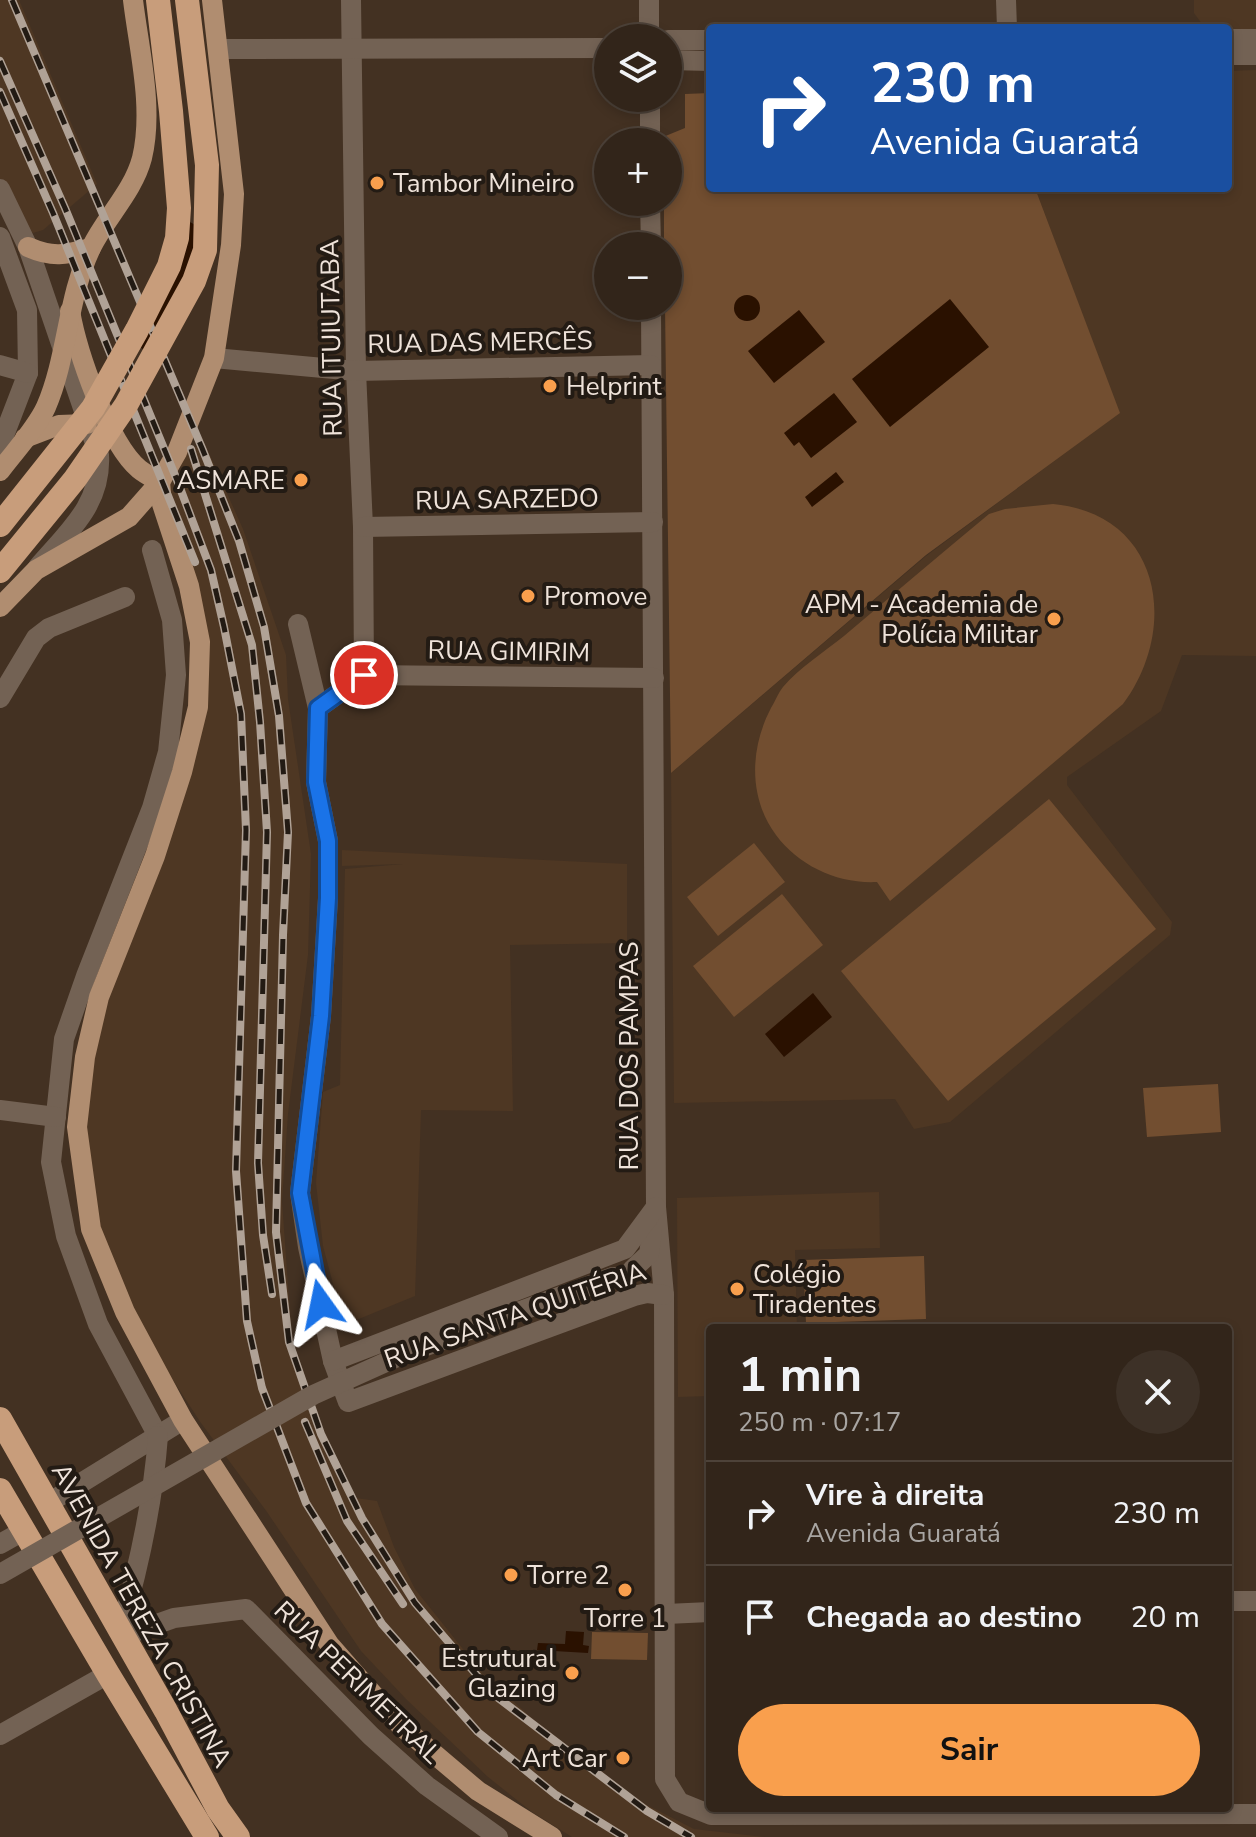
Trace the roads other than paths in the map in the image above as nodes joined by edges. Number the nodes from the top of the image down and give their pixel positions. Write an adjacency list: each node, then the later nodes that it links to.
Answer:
1 (133, 0): 24 (main road)
2 (158, 0): 39 (highway, bridge)
3 (187, 0): 43 (highway, bridge)
4 (212, 0): 16 (main road)
5 (351, 0): 14 (street, RUA ITUIUTABA)
6 (649, 0): 8 (street)
7 (1006, 0): 9 (street)
8 (649, 24)
9 (1007, 24)
10 (1232, 39): 11 (street)
11 (1256, 39)
12 (682, 40): 13 (street)
13 (706, 40)
14 (353, 47): 15 (street); 16 (street); 31 (street, RUA ITUIUTABA)
15 (594, 48)
16 (218, 49): 27 (main road)
17 (1232, 55): 18 (street)
18 (1256, 55)
19 (682, 60): 20 (street)
20 (706, 61)
21 (0, 189): 23 (street)
22 (0, 237): 32 (street)
23 (28, 247): 24 (main road); 28 (street)
24 (91, 248): 25 (main road)
25 (70, 311): 28 (main road); 37 (main road)
26 (651, 320): 30 (street, RUA DOS PAMPAS)
27 (214, 358): 31 (street, RUA DAS MERCÊS); 37 (main road)
28 (66, 360): 33 (street); 34 (main road)
29 (0, 365): 32 (street)
30 (651, 365): 31 (street, RUA DAS MERCÊS); 38 (street, RUA DOS PAMPAS)
31 (356, 371): 40 (street, RUA ITUIUTABA)
32 (28, 373): 35 (street)
33 (87, 424): 34 (main road); 42 (street)
34 (24, 439): 36 (main road)
35 (0, 446)
36 (0, 471)
37 (160, 482): 42 (main road); 58 (main road)
38 (653, 522): 40 (street, RUA SARZEDO); 48 (street, RUA DOS PAMPAS)
39 (0, 525)
40 (363, 527): 47 (street, RUA ITUIUTABA)
41 (152, 550): 52 (street)
42 (36, 570): 45 (main road)
43 (0, 571)
44 (125, 597): 49 (street)
45 (0, 607)
46 (298, 624): 50 (street)
47 (364, 675): 48 (street, RUA GIMIRIM); 50 (street)
48 (654, 678): 53 (street, RUA DOS PAMPAS)
49 (0, 698)
50 (318, 708): 56 (street)
51 (0, 1110): 52 (street)
52 (56, 1117): 59 (street)
53 (656, 1207): 54 (street, RUA SANTA QUITÉRIA); 55 (street, RUA DOS PAMPAS); 56 (street, RUA SANTA QUITÉRIA)
54 (623, 1273): 55 (street, RUA SANTA QUITÉRIA); 64 (street, bridge)
55 (664, 1295): 56 (street, RUA SANTA QUITÉRIA); 68 (street, RUA DOS PAMPAS)
56 (333, 1361)
57 (0, 1419): 61 (highway, AVENIDA TEREZA CRISTINA)
58 (183, 1420): 59 (street); 77 (main road)
59 (158, 1436): 61 (street); 69 (street)
60 (0, 1490): 62 (highway, AVENIDA TEREZA CRISTINA)
61 (47, 1504): 69 (highway, AVENIDA TEREZA CRISTINA)
62 (25, 1530): 63 (street); 70 (highway, AVENIDA TEREZA CRISTINA)
63 (0, 1544)
64 (0, 1574)
65 (1232, 1601): 66 (street)
66 (1256, 1601)
67 (706, 1612): 68 (street)
68 (666, 1614): 72 (street, RUA DOS PAMPAS)
69 (121, 1634): 75 (highway, AVENIDA TEREZA CRISTINA); 76 (street, RUA PERIMETRAL)
70 (108, 1674): 71 (street); 74 (highway, AVENIDA TEREZA CRISTINA)
71 (0, 1735)
72 (1030, 1812): 73 (street)
73 (1256, 1814)
74 (201, 1835)
75 (238, 1837)
76 (498, 1837)
77 (552, 1837)

